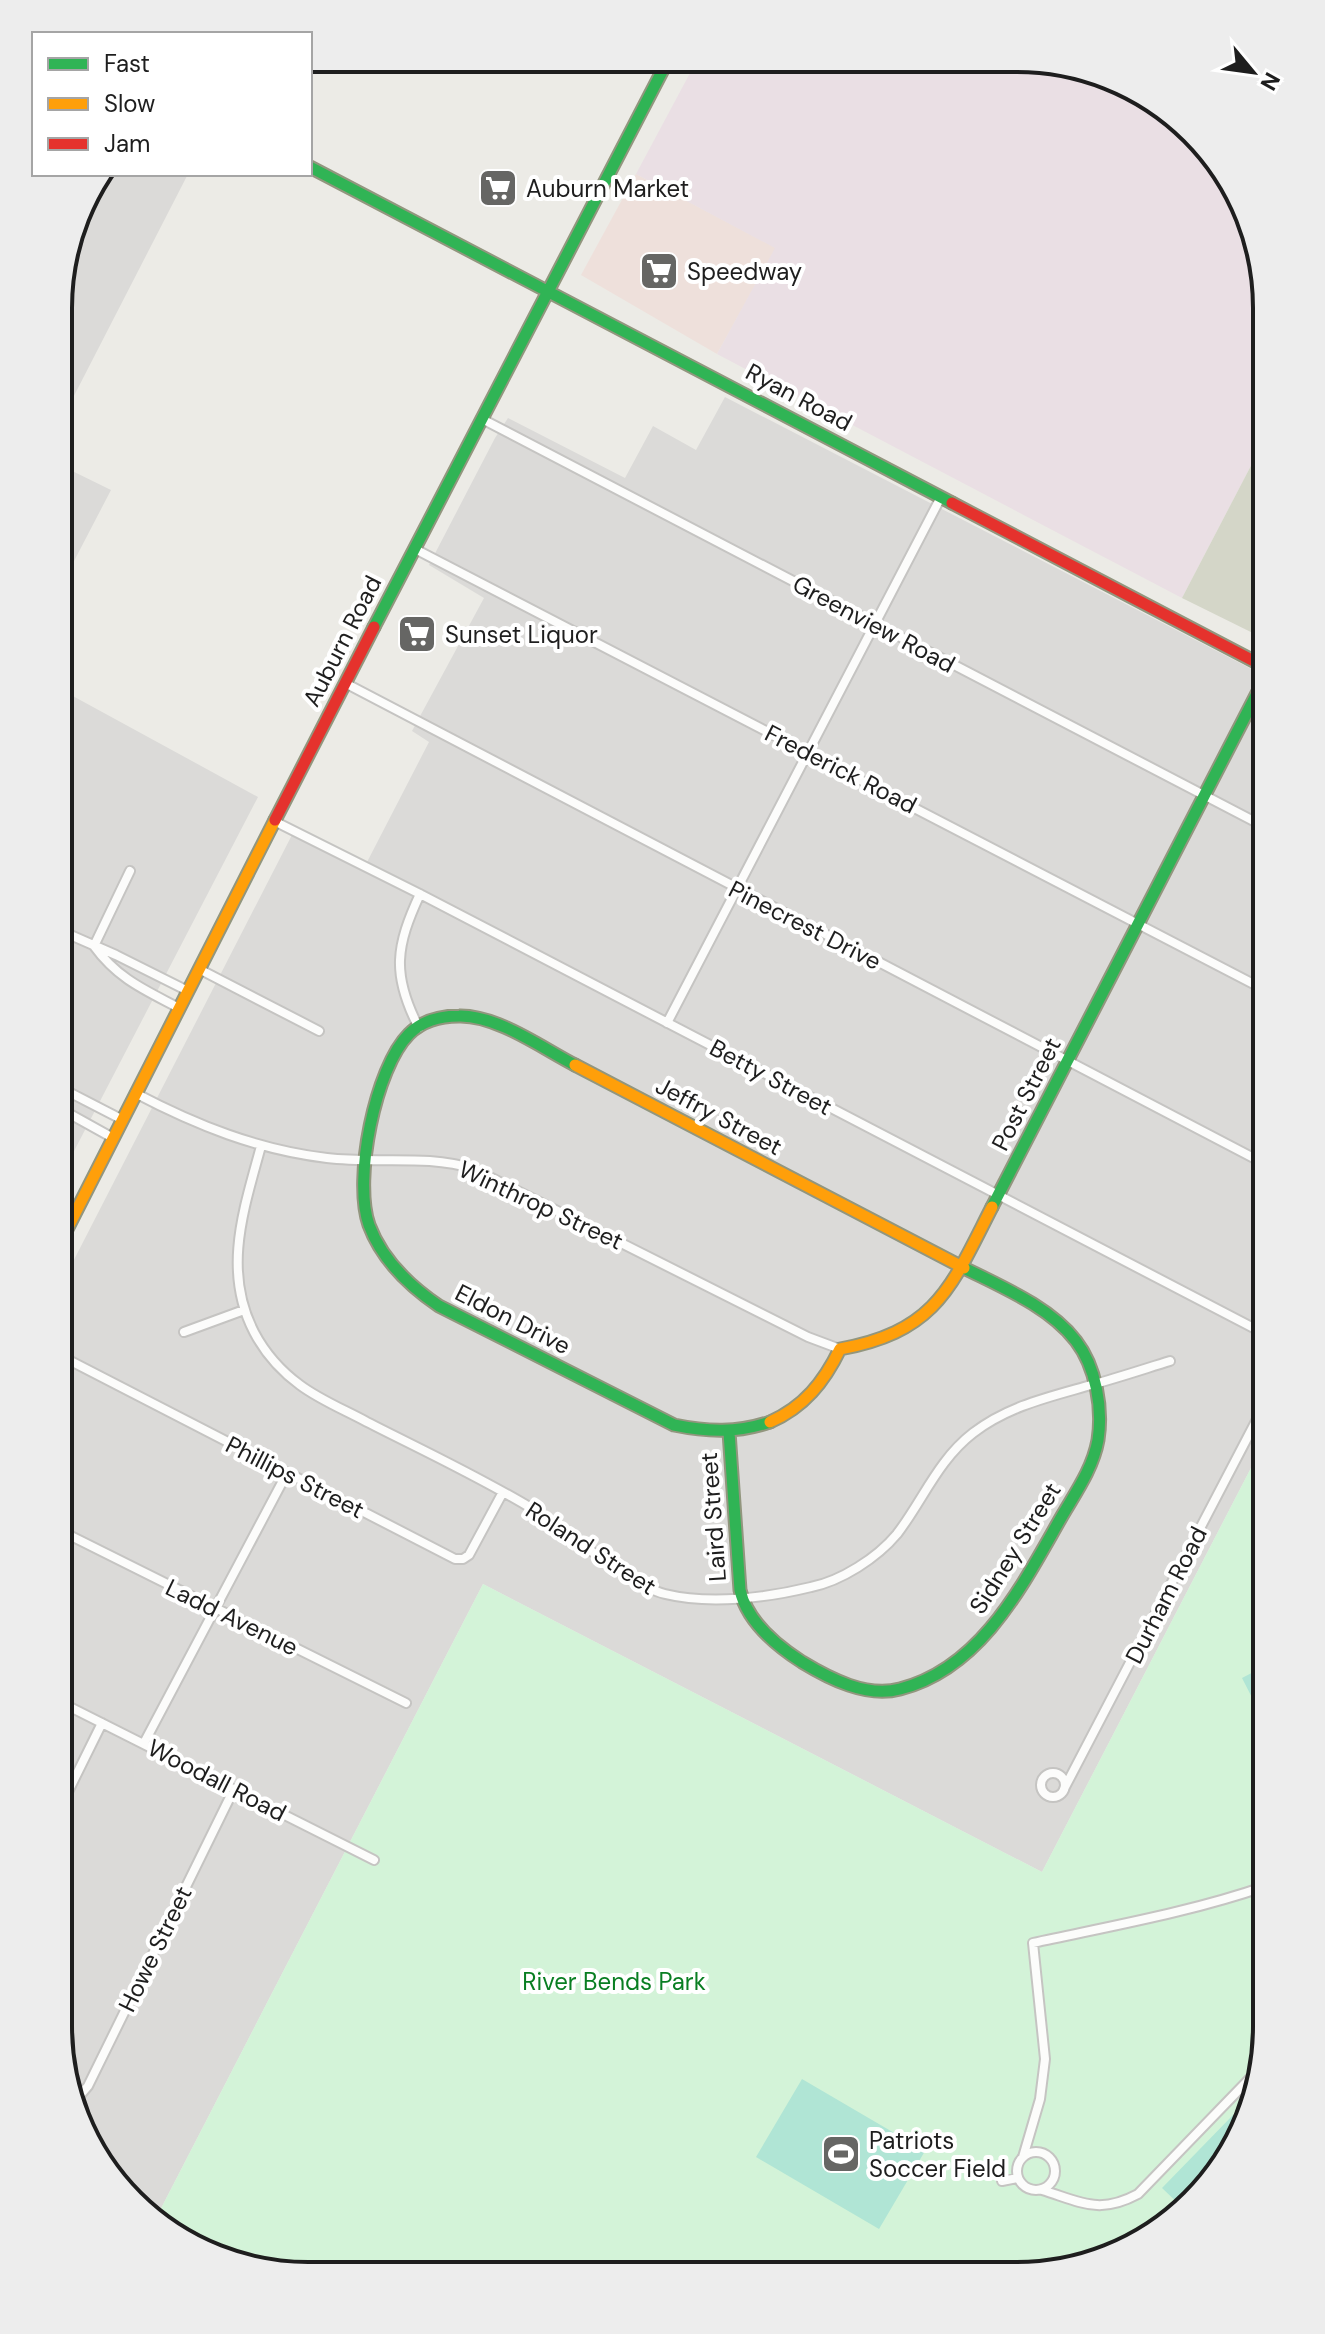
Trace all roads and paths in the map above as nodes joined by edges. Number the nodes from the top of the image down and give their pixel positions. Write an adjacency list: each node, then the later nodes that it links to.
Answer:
1 (662, 72): 3 (street, Auburn Road)
2 (312, 168): 3 (street, Ryan Road)
3 (548, 290): 4 (street, Auburn Road); 5 (street, Ryan Road)
4 (482, 419): 6 (street, Auburn Road); 7 (street, Greenview Road)
5 (941, 497): 7 (street); 8 (street, Ryan Road)
6 (415, 549): 9 (street, Auburn Road); 11 (street, Frederick Road)
7 (875, 624): 11 (street); 12 (street, Greenview Road)
8 (1253, 663)
9 (345, 683): 13 (street, Auburn Road); 16 (street, Pinecrest Drive)
10 (1253, 699): 12 (street, Post Street)
11 (809, 752): 16 (street); 18 (street, Frederick Road)
12 (1204, 796): 14 (street, Greenview Road); 18 (street, Post Street)
13 (274, 821): 17 (street, Betty Street); 21 (street, Auburn Road)
14 (1253, 821)
15 (130, 871): 20 (street)
16 (737, 889): 25 (street); 28 (street, Pinecrest Drive)
17 (420, 894): 25 (street, Betty Street); 26 (street)
18 (1138, 924): 22 (street, Frederick Road); 28 (street, Post Street)
19 (72, 936): 20 (street)
20 (94, 946): 23 (street); 24 (street)
21 (199, 969): 23 (street, Auburn Road); 27 (street)
22 (1253, 984)
23 (188, 991): 24 (street, Auburn Road)
24 (179, 1008): 29 (street, Auburn Road)
25 (667, 1023): 37 (street, Betty Street)
26 (419, 1028): 36 (street); 39 (street, Jeffry Street)
27 (319, 1031)
28 (1068, 1061): 35 (street, Pinecrest Drive); 37 (street, Post Street)
29 (135, 1093): 32 (street, Auburn Road); 34 (street, Winthrop Street)
30 (72, 1094): 32 (street)
31 (72, 1115): 33 (street)
32 (123, 1120): 33 (street, Auburn Road)
33 (113, 1138): 38 (street, Auburn Road)
34 (261, 1146): 36 (street, Winthrop Street); 40 (street, Roland Street)
35 (1253, 1157)
36 (365, 1161): 43 (street, Winthrop Street); 48 (street, Eldon Drive)
37 (998, 1195): 39 (street, Post Street); 41 (street, Betty Street)
38 (72, 1219)
39 (961, 1267): 43 (street, Post Street); 46 (street, Jeffry Street)
40 (244, 1310): 42 (street); 50 (street, Roland Street)
41 (1252, 1327)
42 (184, 1332)
43 (840, 1349): 48 (street)
44 (1170, 1361): 46 (street, Roland Street)
45 (72, 1362): 49 (street, Phillips Street)
46 (1095, 1384): 52 (street, Roland Street); 52 (street, Sidney Street)
47 (1252, 1428): 58 (street, Durham Road)
48 (729, 1432): 52 (street, Laird Street)
49 (287, 1473): 50 (street, Phillips Street); 53 (street)
50 (503, 1492): 52 (street, Roland Street)
51 (72, 1537): 53 (street, Ladd Avenue)
52 (742, 1597)
53 (216, 1610): 54 (street, Ladd Avenue); 57 (street)
54 (406, 1703)
55 (72, 1708): 56 (street, Woodall Road)
56 (102, 1723): 57 (street, Woodall Road); 60 (street)
57 (144, 1743): 61 (street, Woodall Road)
58 (1072, 1772): 59 (street); 62 (street, Durham Road)
59 (1053, 1773): 62 (street); 62 (street)
60 (72, 1784)
61 (234, 1789): 63 (street, Woodall Road); 66 (street, Howe Street)
62 (1064, 1789)
63 (374, 1860)
64 (1252, 1891): 67 (street)
65 (1246, 2083): 74 (street)
66 (82, 2093)
67 (1027, 2143): 68 (street); 69 (street)
68 (1035, 2152): 69 (street); 72 (street)
69 (1023, 2157): 70 (street)
70 (1018, 2178): 71 (street); 73 (street)
71 (1002, 2181)
72 (1053, 2181): 73 (street); 74 (street)
73 (1042, 2190): 74 (street)
74 (1057, 2196)

